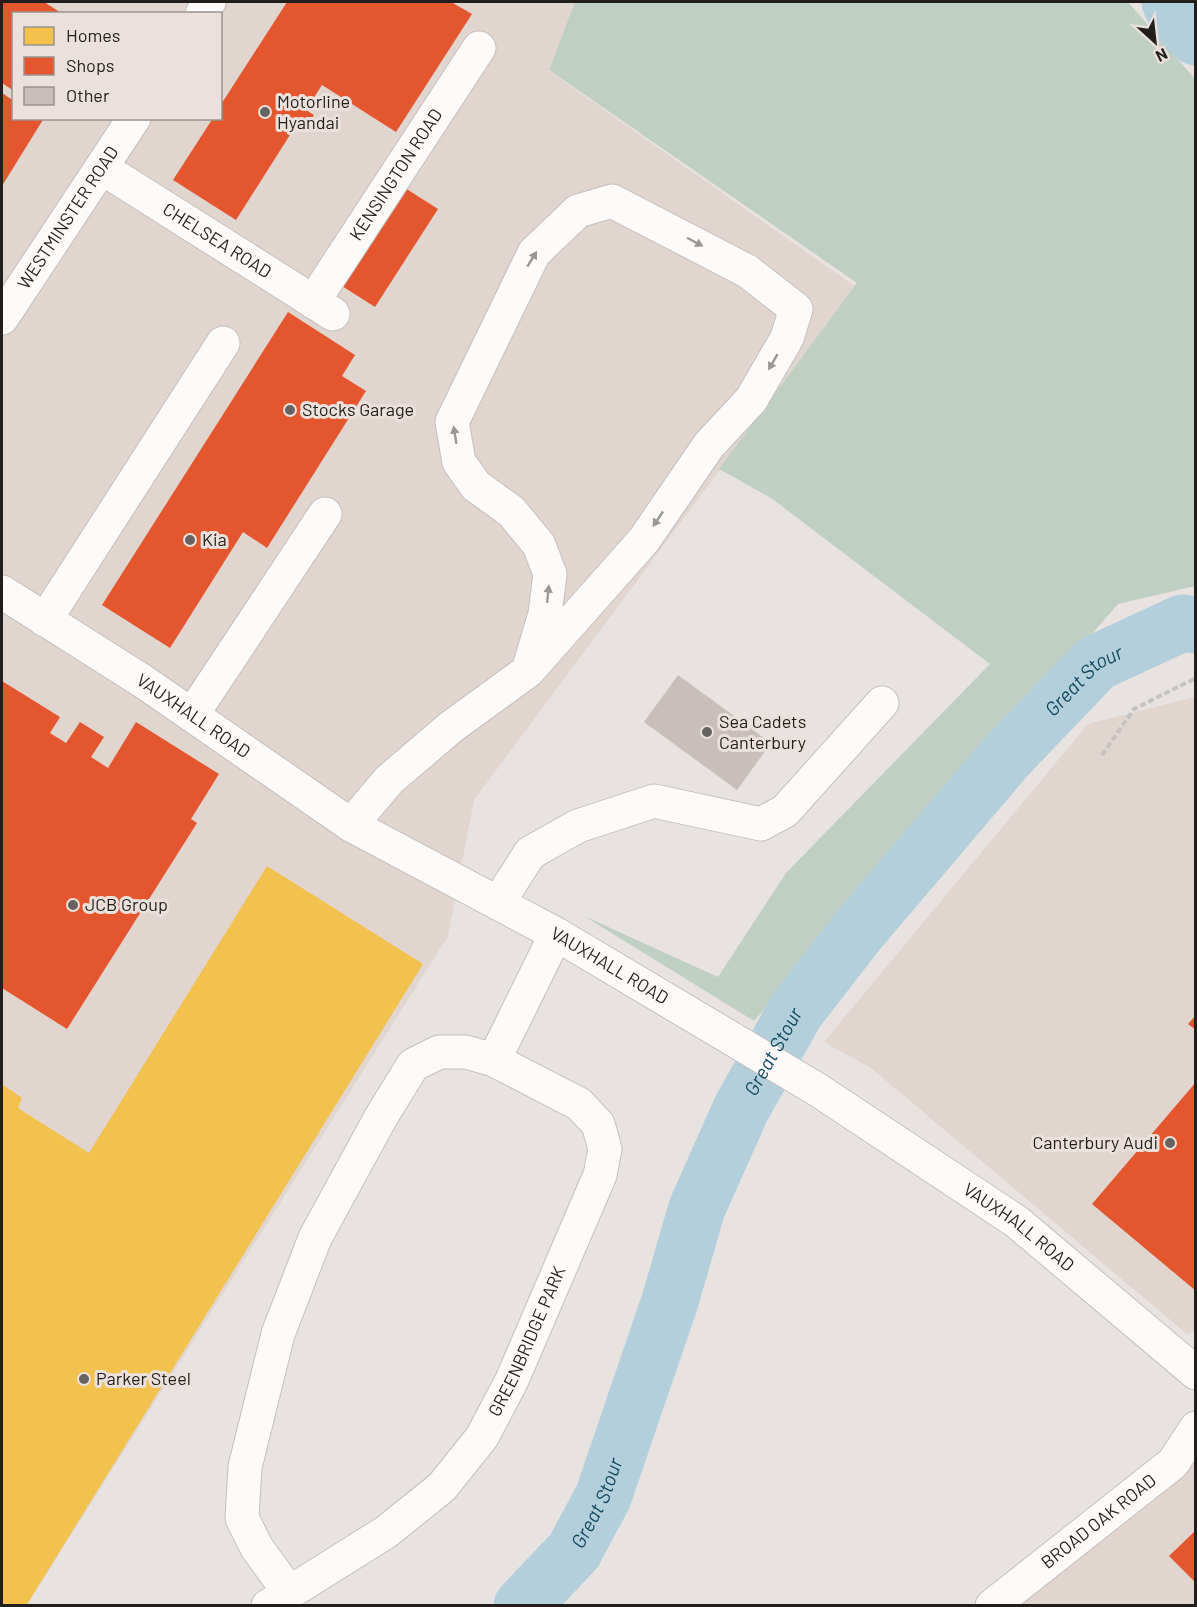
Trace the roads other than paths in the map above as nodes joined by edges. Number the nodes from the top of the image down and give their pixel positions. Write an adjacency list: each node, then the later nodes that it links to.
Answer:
1 (479, 48): 5 (street, KENSINGTON ROAD)
2 (133, 120): 3 (street, WESTMINSTER ROAD)
3 (102, 168): 4 (street, WESTMINSTER ROAD); 5 (street, CHELSEA ROAD)
4 (12, 277): 6 (street, WESTMINSTER ROAD)
5 (323, 308)
6 (2, 318)
7 (223, 343): 10 (street)
8 (325, 514): 13 (street)
9 (2, 592): 10 (street, VAUXHALL ROAD)
10 (45, 620): 13 (street, VAUXHALL ROAD)
11 (528, 671): 11 (street, one-way to 11); 14 (street)
12 (882, 703): 15 (street)
13 (192, 715): 14 (street, VAUXHALL ROAD)
14 (351, 825): 15 (street, VAUXHALL ROAD)
15 (498, 903): 16 (street, VAUXHALL ROAD)
16 (556, 934): 17 (street); 18 (street, VAUXHALL ROAD)
17 (494, 1060): 20 (street, GREENBRIDGE PARK); 20 (street, GREENBRIDGE PARK)
18 (1196, 1373)
19 (1196, 1428): 21 (street, BROAD OAK ROAD)
20 (278, 1599)
21 (992, 1605)

